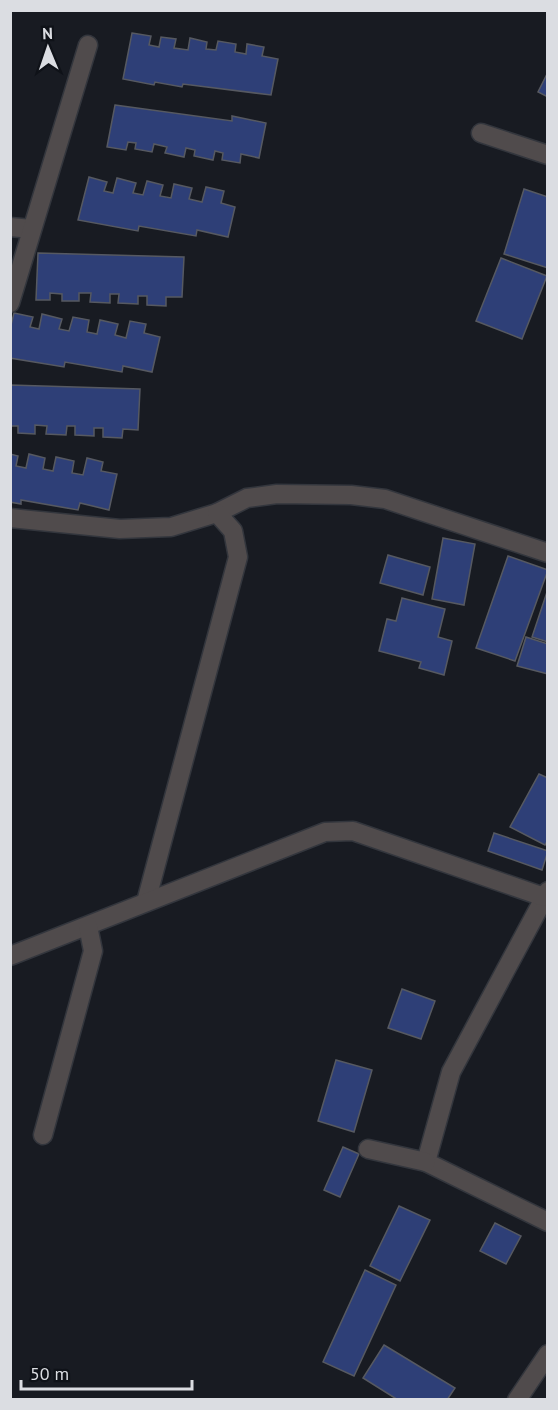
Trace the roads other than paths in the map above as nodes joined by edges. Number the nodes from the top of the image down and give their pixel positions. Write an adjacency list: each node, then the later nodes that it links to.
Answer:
1 (88, 45): 5 (street)
2 (481, 134): 3 (street)
3 (548, 155)
4 (10, 227): 5 (street)
5 (32, 229): 6 (street)
6 (10, 303)
7 (217, 513): 8 (street); 9 (street); 11 (street)
8 (10, 519)
9 (548, 553)
10 (546, 894): 11 (street); 16 (street)
11 (146, 902): 12 (street)
12 (87, 926): 13 (street); 14 (street)
13 (10, 956)
14 (43, 1134)
15 (368, 1149): 16 (street)
16 (426, 1162): 17 (street)
17 (548, 1222)
18 (548, 1354): 19 (street)
19 (522, 1397)

